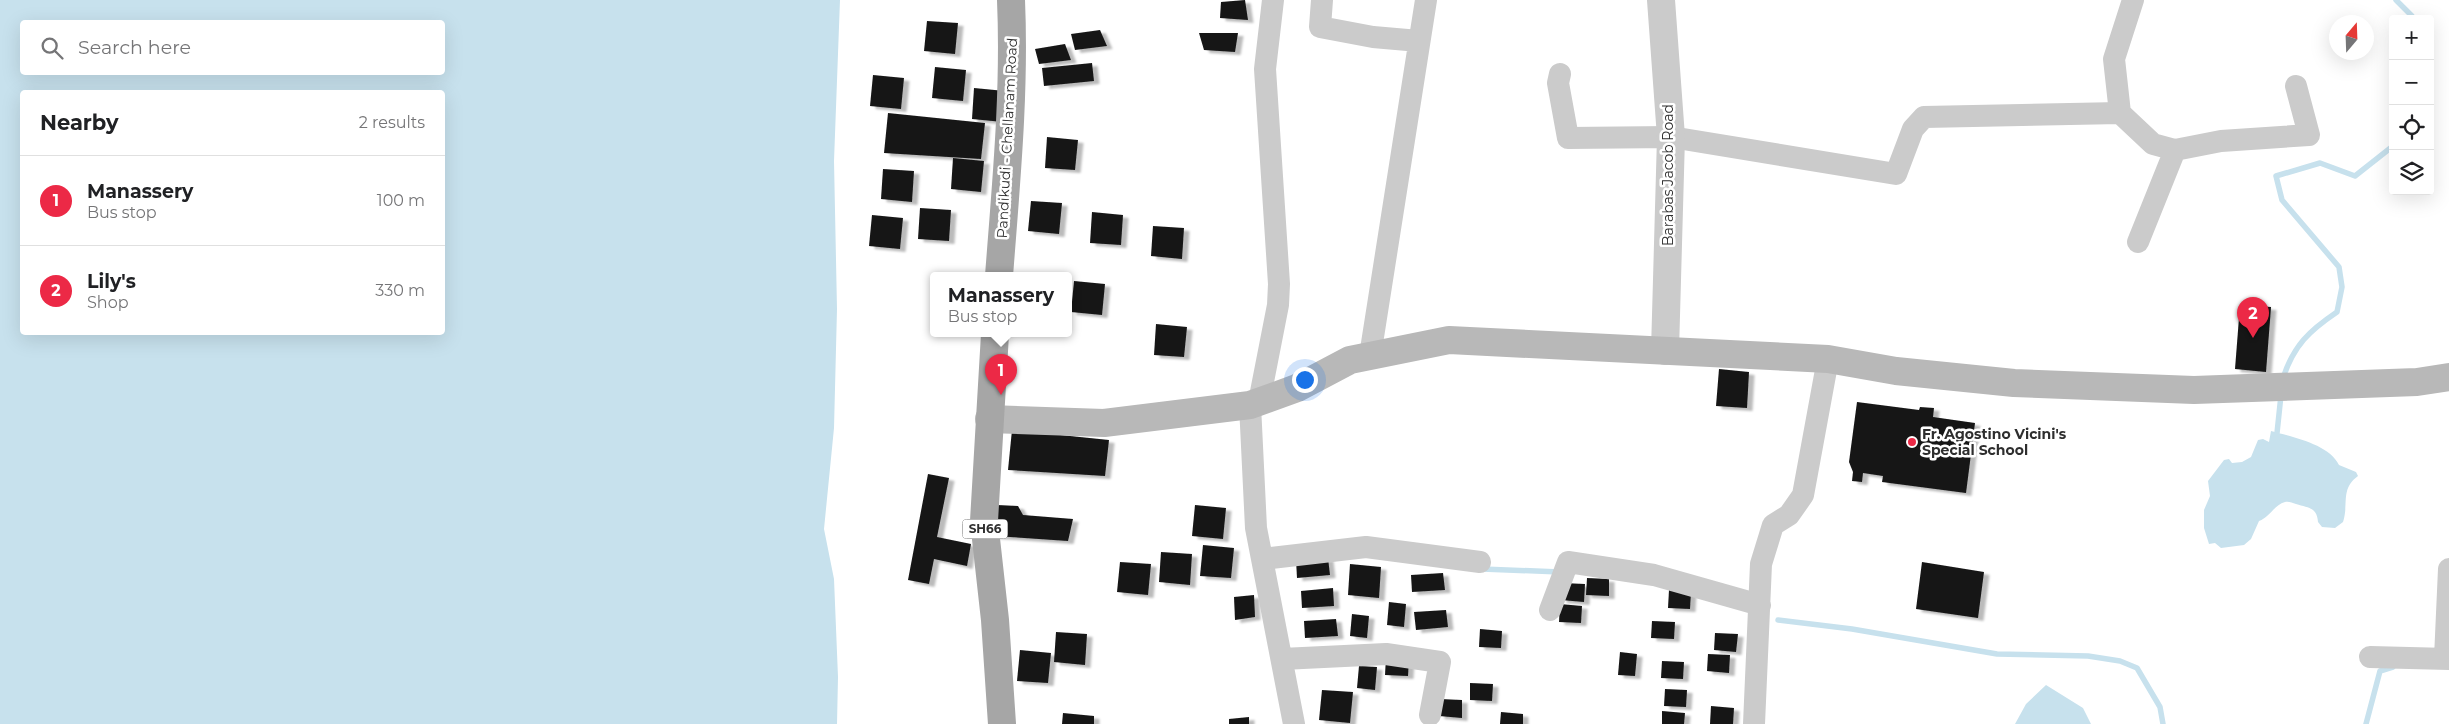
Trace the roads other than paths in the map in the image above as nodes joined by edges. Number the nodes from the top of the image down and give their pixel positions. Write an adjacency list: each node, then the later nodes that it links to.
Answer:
1 (1011, 0): 14 (main road, Pandikudi - Chellanam Road)
2 (1273, 0): 20 (street)
3 (1322, 0): 7 (street)
4 (1426, 0): 7 (street)
5 (1662, 0): 11 (street, Barabas Jacob Road)
6 (2133, 0): 10 (street)
7 (1419, 41): 17 (street)
8 (1560, 74): 11 (street)
9 (2296, 86): 12 (street)
10 (2120, 113): 11 (street); 12 (street)
11 (1671, 137): 16 (street, Barabas Jacob Road)
12 (2175, 150): 13 (street)
13 (2138, 242)
14 (999, 272)
15 (995, 337): 21 (main road, SH66)
16 (1665, 351): 17 (main road); 18 (main road)
17 (1370, 356): 20 (main road)
18 (1828, 360): 19 (main road); 25 (street)
19 (2449, 377)
20 (1254, 404): 21 (main road); 22 (street)
21 (989, 419): 31 (main road, SH66)
22 (1262, 559): 23 (street); 29 (street)
23 (1480, 562)
24 (2449, 569): 28 (street)
25 (1760, 605): 26 (street); 33 (street)
26 (1550, 610)
27 (2370, 657): 28 (street)
28 (2447, 658)
29 (1282, 659): 30 (street); 32 (street)
30 (1430, 715)
31 (1002, 724)
32 (1294, 724)
33 (1754, 724)

